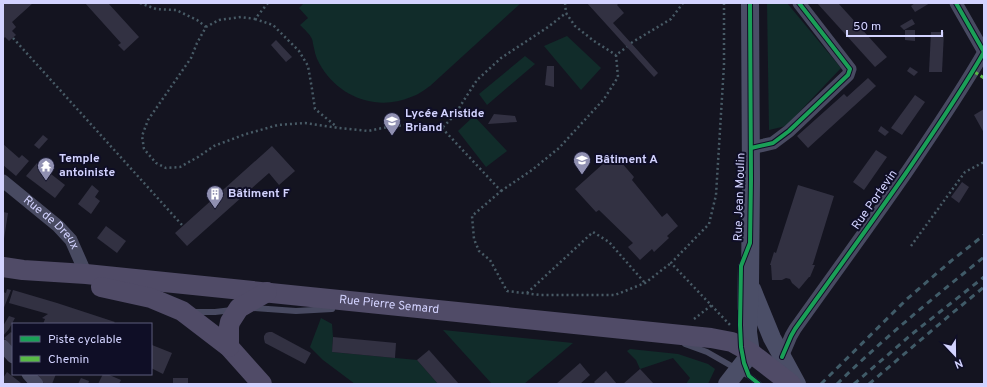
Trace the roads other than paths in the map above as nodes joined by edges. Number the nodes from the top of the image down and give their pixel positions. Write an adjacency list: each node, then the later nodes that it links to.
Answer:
1 (750, 3): 5 (main road, Rue Jean Moulin)
2 (799, 3): 5 (street)
3 (956, 3): 4 (street)
4 (984, 52): 21 (street, Rue Portevin)
5 (751, 148): 7 (main road, Rue Jean Moulin)
6 (3, 181): 10 (street, Rue de Dreux)
7 (750, 243): 11 (main road, Rue Jean Moulin); 19 (lane, Rue Jean Moulin)
8 (3, 267): 9 (main road, Rue Pierre Semard)
9 (23, 270): 10 (main road, Rue Pierre Semard); 15 (main road, Rue Pierre Semard)
10 (86, 274): 12 (main road, Rue Pierre Semard)
11 (750, 283): 19 (main road, Rue Jean Moulin); 21 (main road, Rue Jean Moulin)
12 (267, 292): 13 (main road); 19 (main road, Rue Pierre Semard)
13 (240, 308): 14 (lane); 15 (lane); 18 (main road)
14 (336, 309)
15 (182, 311): 18 (main road, Rue Pierre Semard)
16 (676, 343): 19 (lane)
17 (3, 346): 20 (street)
18 (229, 347): 24 (main road, Rue Pierre Semard)
19 (740, 353): 25 (lane); 26 (main road)
20 (12, 356)
21 (782, 357): 27 (main road, Rue Jean Moulin)
22 (29, 375): 23 (street)
23 (38, 384)
24 (262, 384)
25 (759, 384)
26 (791, 384)
27 (797, 384)

